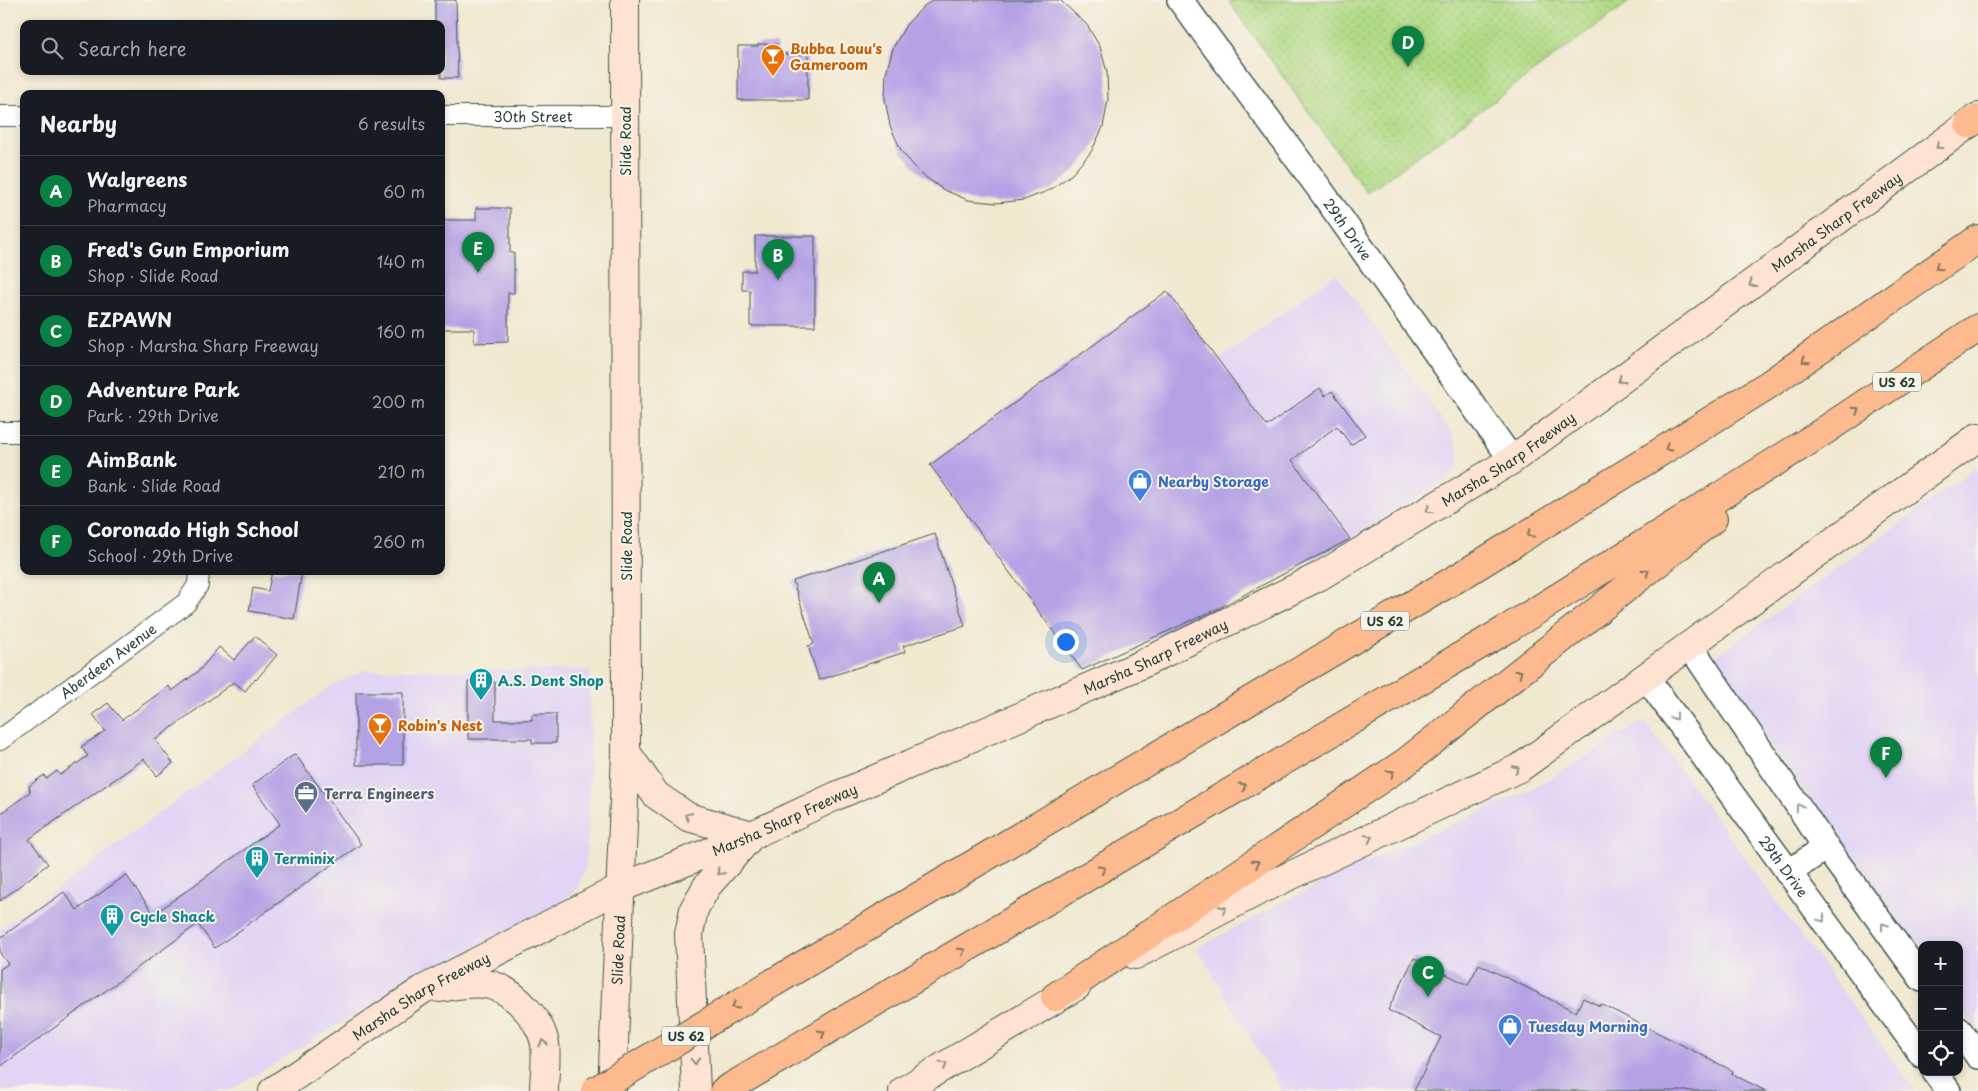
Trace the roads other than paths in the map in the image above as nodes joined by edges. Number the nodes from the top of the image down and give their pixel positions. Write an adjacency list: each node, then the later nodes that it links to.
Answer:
1 (625, 0): 6 (main road, Slide Road)
2 (1180, 0): 14 (street, 29th Drive)
3 (0, 116): 4 (street)
4 (20, 116)
5 (445, 116): 6 (street, 30th Street)
6 (626, 116): 19 (main road, Slide Road)
7 (1975, 120): 14 (main road, Marsha Sharp Freeway, one-way to 14)
8 (1978, 239): 33 (highway, US 62, one-way to 33, bridge)
9 (1978, 328): 12 (highway, US 62, one-way to 9)
10 (0, 432): 11 (street)
11 (20, 432)
12 (1816, 437): 26 (highway, one-way to 12); 36 (highway, US 62, one-way to 12)
13 (1978, 437): 16 (main road)
14 (1512, 460): 20 (main road, Marsha Sharp Freeway, one-way to 20)
15 (199, 575): 18 (street, Aberdeen Avenue)
16 (1690, 646): 17 (main road); 21 (street, one-way to 16)
17 (1646, 677): 22 (street, 29th Drive, one-way to 22); 26 (main road, one-way to 17)
18 (0, 740)
19 (626, 752): 20 (main road, one-way to 19); 23 (main road, Slide Road)
20 (752, 835): 23 (main road, Marsha Sharp Freeway); 35 (main road, one-way to 35)
21 (1826, 847): 22 (street); 24 (street, one-way to 21)
22 (1788, 873): 28 (street, 29th Drive, one-way to 28)
23 (620, 888): 25 (main road, Marsha Sharp Freeway); 34 (main road, Slide Road)
24 (1918, 974)
25 (422, 990): 31 (main road, Marsha Sharp Freeway); 32 (main road, one-way to 25)
26 (1055, 997): 37 (main road, one-way to 26)
27 (1960, 1031): 29 (street)
28 (1918, 1050)
29 (1978, 1056)
30 (1938, 1076): 38 (street)
31 (273, 1091)
32 (544, 1091)
33 (595, 1091)
34 (612, 1091)
35 (696, 1091)
36 (724, 1091)
37 (902, 1091)
38 (1948, 1091)

